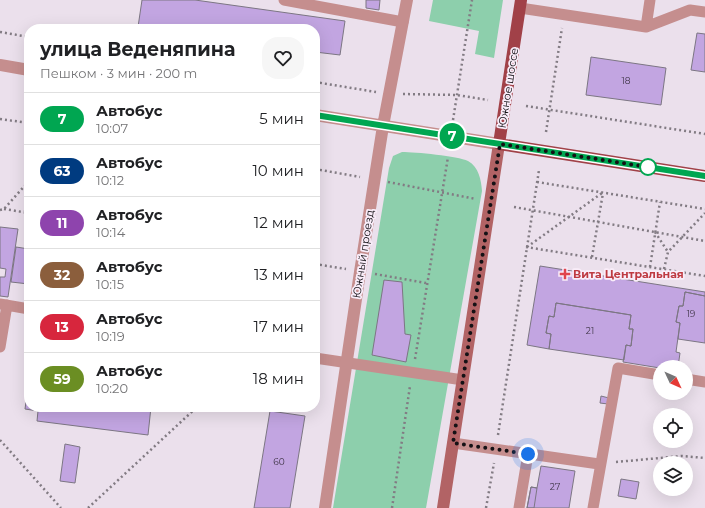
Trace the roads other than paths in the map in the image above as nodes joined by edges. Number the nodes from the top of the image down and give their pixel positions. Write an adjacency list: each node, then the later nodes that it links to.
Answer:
1 (284, 0): 4 (lane)
2 (407, 0): 7 (street, Южный проезд)
3 (650, 0): 8 (lane)
4 (319, 3): 7 (lane)
5 (521, 4): 8 (lane); 13 (main road, Южное шоссе)
6 (705, 12): 8 (lane)
7 (403, 22): 12 (street, Южный проезд)
8 (646, 26)
9 (0, 65): 10 (street)
10 (24, 69)
11 (320, 116): 12 (street)
12 (383, 126): 13 (street); 19 (street, Южный проезд)
13 (500, 144): 14 (main road); 21 (street, Южное шоссе)
14 (705, 176)
15 (3, 304): 16 (lane); 17 (lane)
16 (24, 308)
17 (0, 347)
18 (320, 359): 19 (lane)
19 (347, 364): 21 (lane); 27 (street, Южный проезд)
20 (653, 374): 26 (lane)
21 (463, 380): 24 (street, Южное шоссе)
22 (693, 380): 23 (lane)
23 (705, 382)
24 (453, 443): 25 (lane); 28 (street, Южное шоссе)
25 (528, 454): 26 (lane); 29 (lane)
26 (599, 464): 30 (lane)
27 (325, 508)
28 (443, 508)
29 (519, 508)
30 (593, 508)

